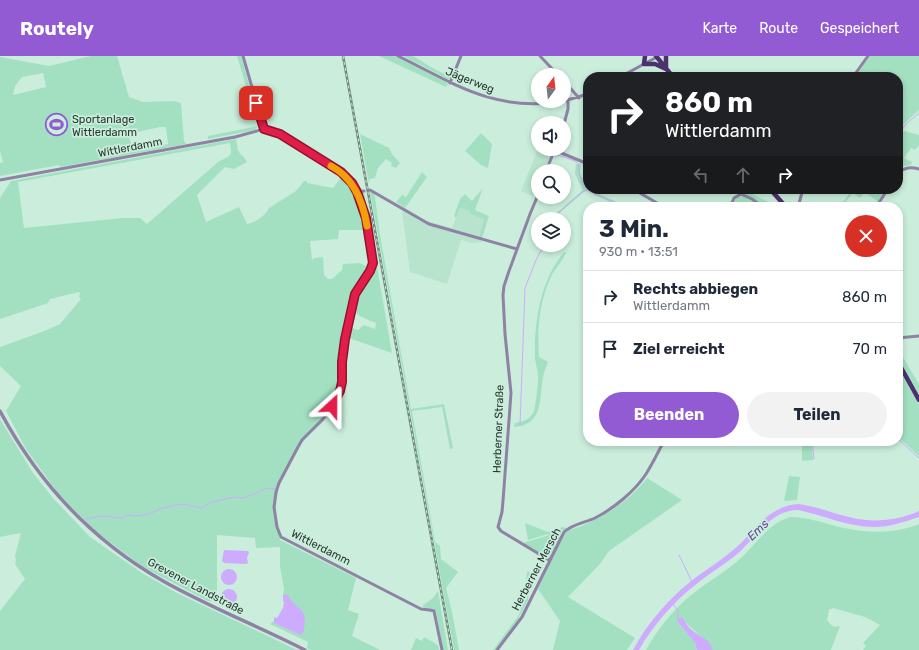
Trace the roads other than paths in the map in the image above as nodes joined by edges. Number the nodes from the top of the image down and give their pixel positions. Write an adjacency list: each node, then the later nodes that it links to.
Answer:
1 (243, 56): 21 (street)
2 (398, 56): 15 (street, Jägerweg)
3 (461, 56): 15 (street)
4 (540, 56): 10 (street)
5 (645, 56): 9 (main road)
6 (657, 56): 9 (street); 11 (main road)
7 (666, 56): 11 (main road)
8 (868, 56): 14 (street)
9 (644, 64): 11 (main road); 12 (street)
10 (551, 68)
11 (666, 69): 13 (main road)
12 (629, 72)
13 (669, 72)
14 (857, 72)
15 (450, 83): 20 (street, Jägerweg)
16 (571, 89): 18 (street)
17 (583, 96): 18 (street, Jägerweg)
18 (579, 98): 19 (street, Jägerweg)
19 (571, 100)
20 (531, 104)
21 (264, 129): 26 (street, Wittlerdamm); 29 (street, Wittlerdamm)
22 (569, 156): 23 (street)
23 (583, 162)
24 (903, 169): 25 (street)
25 (919, 169)
26 (0, 180)
27 (370, 190): 39 (street)
28 (364, 191): 29 (street)
29 (357, 192): 48 (street, Wittlerdamm)
30 (642, 194): 34 (street)
31 (742, 194): 35 (street)
32 (742, 194): 36 (street)
33 (774, 194): 37 (main road)
34 (655, 202)
35 (732, 202)
36 (756, 202)
37 (782, 202)
38 (534, 204): 39 (street, Herberner Straße)
39 (517, 248): 46 (street, Herberner Straße)
40 (919, 336): 41 (street)
41 (903, 338)
42 (903, 371): 43 (main road)
43 (919, 400)
44 (0, 410): 47 (street, Grevener Landstraße)
45 (661, 446): 46 (street, Herberner Mersch)
46 (549, 560): 49 (street, Herberner Mersch)
47 (305, 650)
48 (442, 650)
49 (497, 650)

